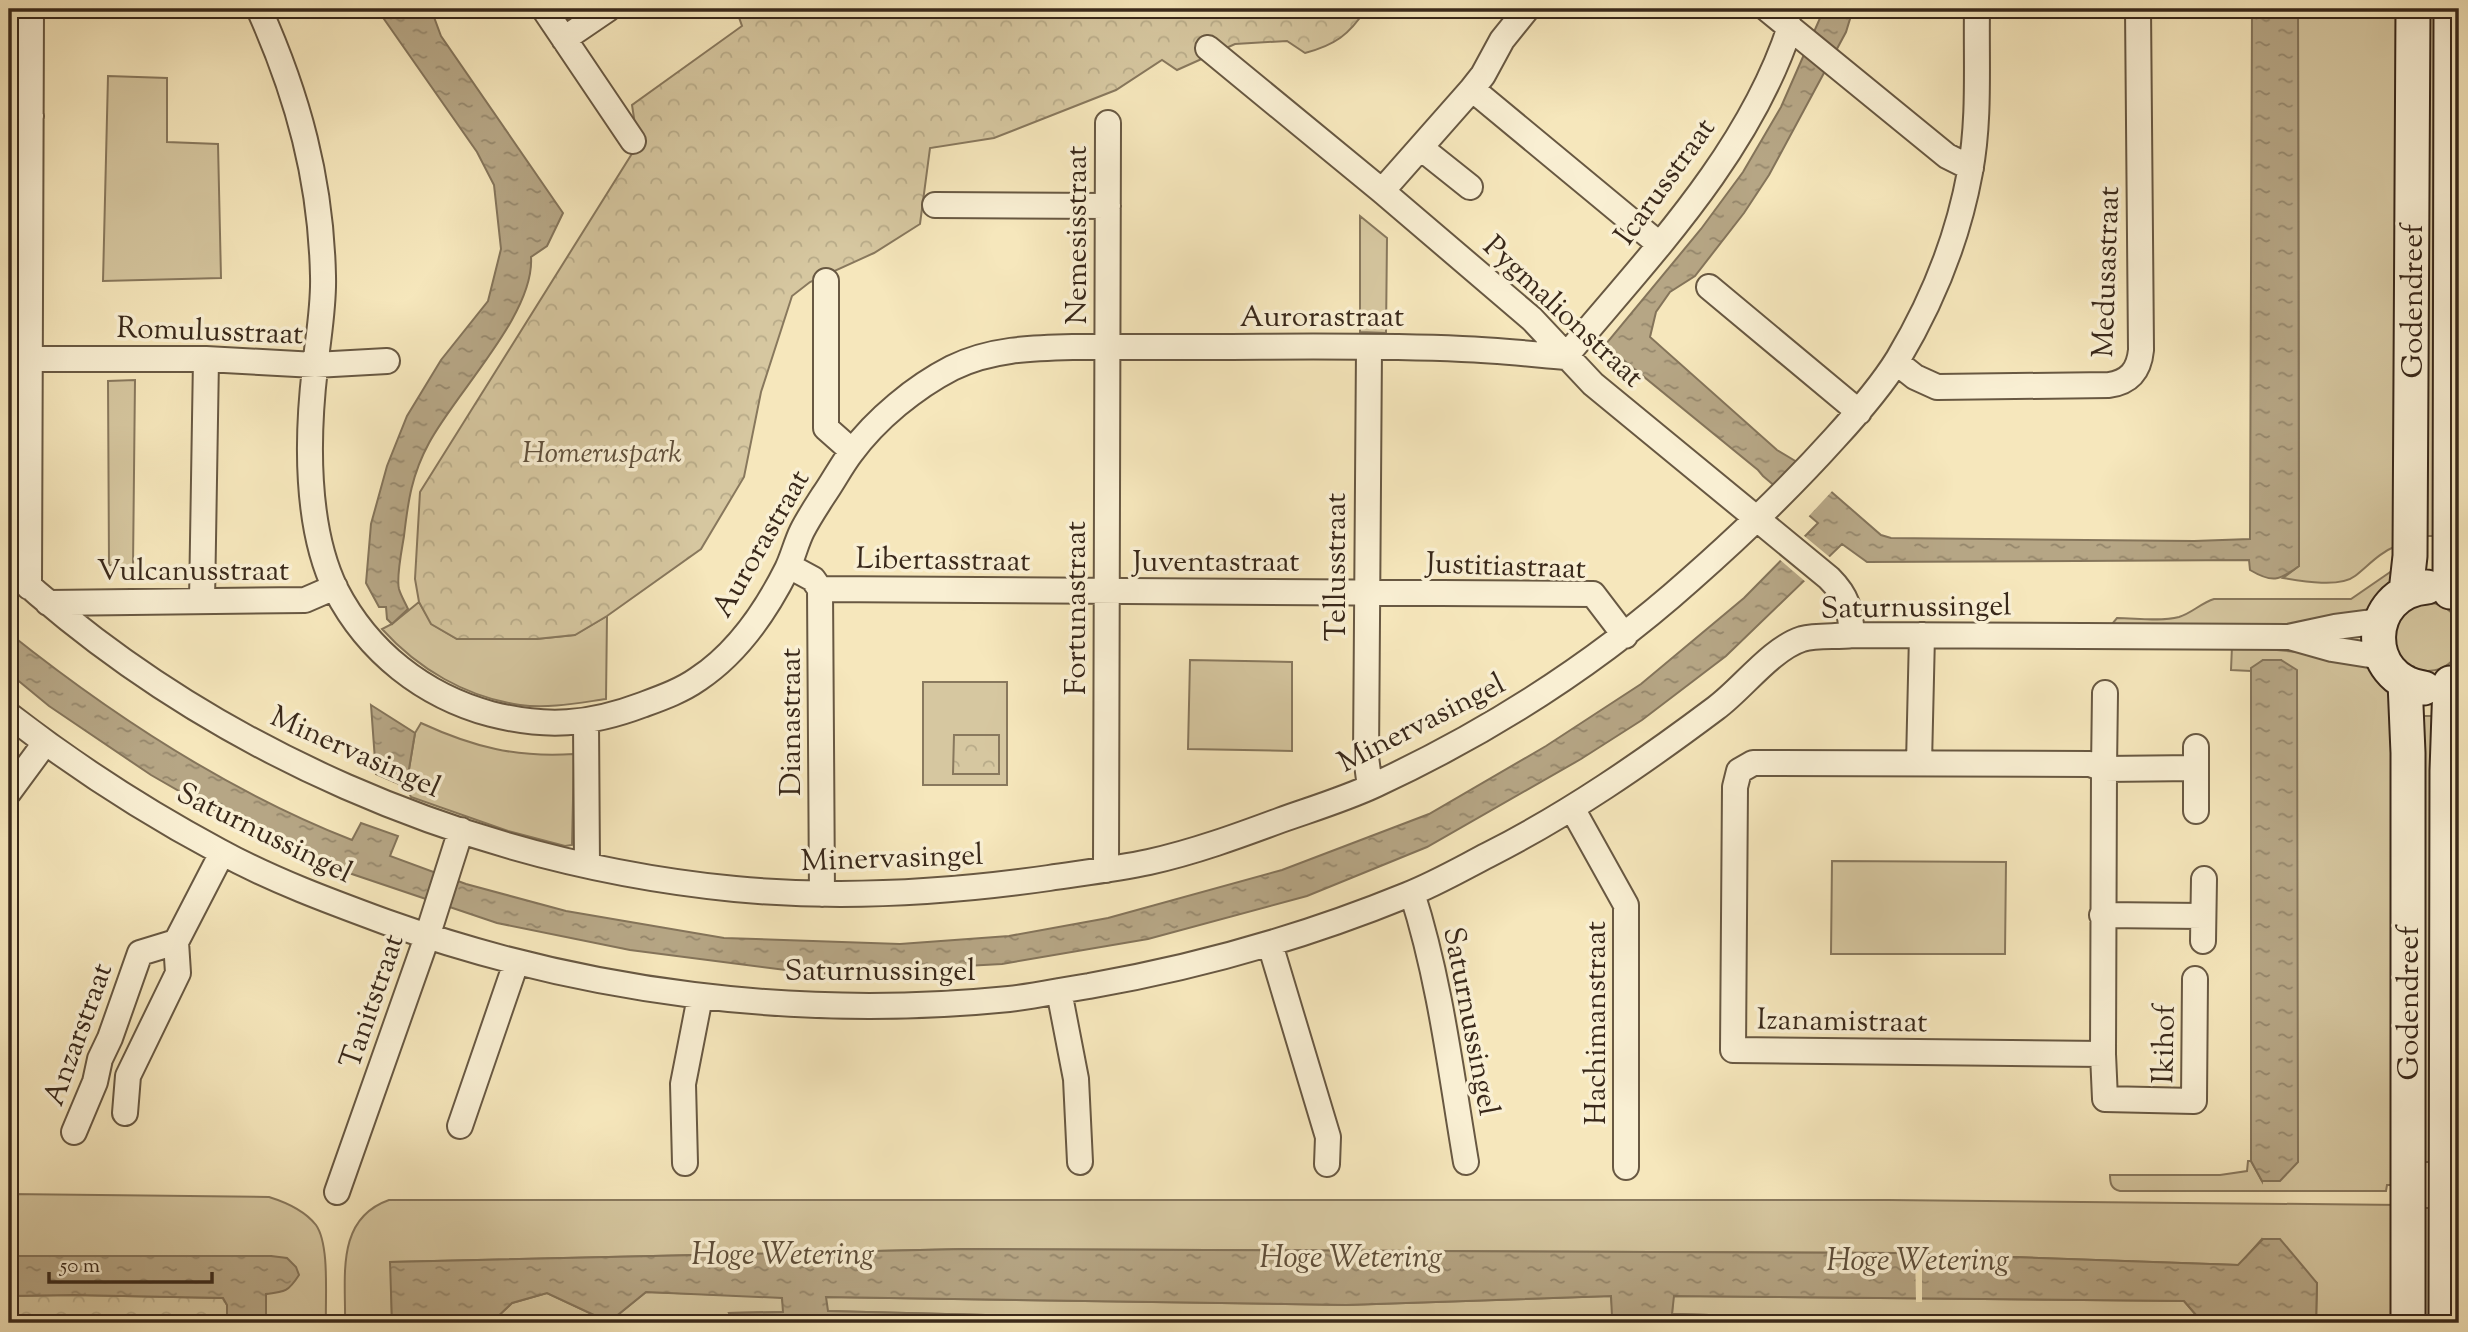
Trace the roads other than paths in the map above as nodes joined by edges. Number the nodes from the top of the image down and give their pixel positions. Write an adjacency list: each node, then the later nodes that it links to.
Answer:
1 (32, 9): 15 (street)
2 (259, 9): 35 (street, Aurorastraat)
3 (544, 9): 12 (street)
4 (608, 9): 12 (street)
5 (1527, 9): 14 (street)
6 (1767, 9): 11 (street)
7 (1977, 9): 19 (street, Minervasingel)
8 (2138, 9): 34 (street, Medusastraat)
9 (2413, 9): 44 (main road, Godendreef)
10 (2451, 9): 47 (main road, Godendreef)
11 (1799, 35): 19 (street); 25 (street, Icarusstraat)
12 (564, 39): 17 (street)
13 (1208, 48): 21 (street, Pygmalionstraat)
14 (1472, 89): 18 (street); 25 (street)
15 (20, 116): 24 (street)
16 (1108, 123): 23 (street, Nemesisstraat)
17 (633, 141)
18 (1421, 148): 20 (street); 21 (street)
19 (1971, 168): 34 (street, Minervasingel)
20 (1470, 187)
21 (1382, 191): 30 (street, Pygmalionstraat)
22 (935, 205): 23 (street)
23 (1108, 206): 28 (street, Nemesisstraat)
24 (20, 235): 31 (street)
25 (1659, 244): 30 (street, Icarusstraat)
26 (825, 281): 37 (street)
27 (1709, 287): 36 (street)
28 (1107, 347): 29 (street, Aurorastraat); 37 (street, Aurorastraat); 45 (street, Fortunastraat)
29 (1369, 348): 30 (street, Aurorastraat); 43 (street, Tellusstraat)
30 (1564, 356): 38 (street, Pygmalionstraat)
31 (19, 359): 32 (street, Romulusstraat); 46 (street)
32 (206, 359): 35 (street, Romulusstraat); 48 (street)
33 (387, 362): 35 (street, Romulusstraat)
34 (1896, 362): 36 (street, Minervasingel)
35 (315, 365): 41 (street, Aurorastraat)
36 (1859, 412): 38 (street, Minervasingel)
37 (852, 451): 39 (street, Aurorastraat)
38 (1758, 520): 50 (street, Pygmalionstraat); 52 (street, Minervasingel)
39 (789, 566): 42 (street); 59 (street, Aurorastraat)
40 (9, 568): 46 (street, Minervasingel)
41 (335, 587): 48 (street, Vulcanusstraat); 59 (street, Aurorastraat)
42 (820, 589): 45 (street, Libertasstraat); 73 (street, Dianastraat)
43 (1366, 592): 45 (street, Juventastraat); 52 (street, Justitiastraat); 63 (street, Tellusstraat)
44 (2406, 592): 47 (main road); 49 (main road)
45 (1107, 593): 70 (street, Fortunastraat)
46 (39, 595): 48 (street, Vulcanusstraat); 67 (street, Minervasingel)
47 (2455, 595)
48 (202, 601)
49 (2381, 621): 53 (street, Saturnussingel); 54 (main road)
50 (1852, 635): 51 (street, Saturnussingel); 65 (street, Saturnussingel)
51 (1922, 635): 53 (street, Saturnussingel); 61 (street)
52 (1625, 636): 63 (street, Minervasingel)
53 (2288, 637): 54 (street, Saturnussingel)
54 (2382, 657): 56 (main road)
55 (2455, 680): 56 (main road); 95 (main road, Godendreef)
56 (2405, 682): 94 (main road, Godendreef)
57 (2105, 693): 62 (street)
58 (9, 715): 60 (street, Saturnussingel)
59 (586, 722): 69 (street)
60 (46, 743): 64 (street); 68 (street, Saturnussingel)
61 (1919, 764): 62 (street, Izanamistraat); 84 (street, Izanamistraat)
62 (2104, 769): 66 (street, Izanamistraat); 74 (street)
63 (1370, 787): 70 (street, Minervasingel)
64 (9, 792)
65 (1572, 808): 72 (street, Saturnussingel); 92 (street, Hachimanstraat)
66 (2196, 811)
67 (458, 839): 69 (street, Minervasingel); 76 (street, Tanitstraat)
68 (222, 853): 76 (street, Saturnussingel); 78 (street, Anzarstraat)
69 (587, 865): 73 (street, Minervasingel)
70 (1106, 870): 73 (street, Minervasingel)
71 (2204, 878): 75 (street)
72 (1412, 893): 79 (street, Saturnussingel); 89 (street, Saturnussingel)
73 (822, 894)
74 (2102, 915): 75 (street); 84 (street)
75 (2203, 916): 77 (street)
76 (430, 928): 80 (street, Saturnussingel); 93 (street, Tanitstraat)
77 (2203, 940)
78 (176, 942): 85 (street, Anzarstraat); 87 (street, Anzarstraat)
79 (1270, 944): 82 (street, Saturnussingel); 91 (street)
80 (516, 962): 83 (street, Saturnussingel); 86 (street)
81 (2195, 979): 84 (street, Ikihof)
82 (1059, 991): 83 (street, Saturnussingel); 88 (street)
83 (700, 997): 90 (street)
84 (2103, 1054)
85 (125, 1113)
86 (460, 1126)
87 (74, 1132)
88 (1080, 1162)
89 (1466, 1162)
90 (685, 1163)
91 (1327, 1164)
92 (1626, 1167)
93 (337, 1192)
94 (2407, 1323)
95 (2446, 1323)

